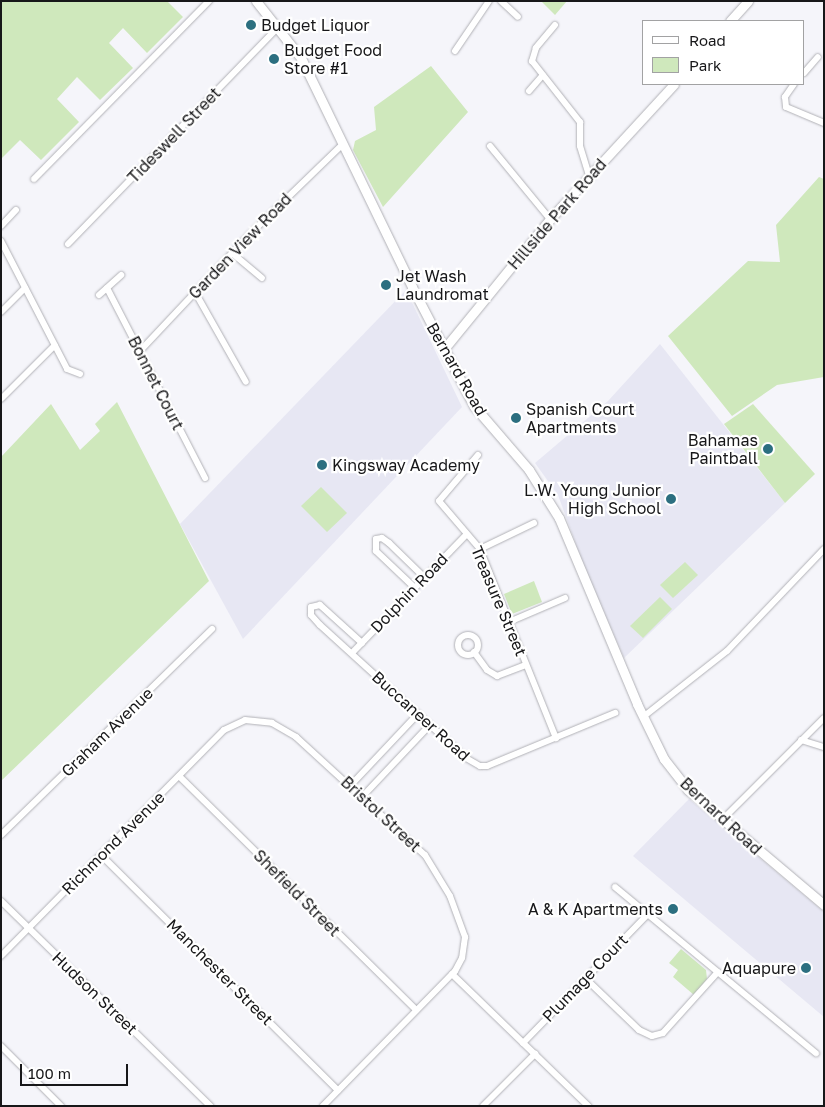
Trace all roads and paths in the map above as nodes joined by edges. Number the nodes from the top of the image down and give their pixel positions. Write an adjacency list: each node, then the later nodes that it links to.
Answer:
1 (209, 1): 22 (street)
2 (256, 1): 6 (main road, Bernard Road)
3 (489, 1): 11 (street)
4 (501, 1): 7 (street)
5 (748, 1): 8 (main road)
6 (266, 5): 10 (main road, Bernard Road)
7 (518, 17)
8 (731, 20)
9 (555, 25): 14 (street)
10 (279, 26): 19 (main road, Bernard Road); 27 (street, Tideswell Street)
11 (455, 51)
12 (818, 57): 13 (street)
13 (805, 72)
14 (543, 75): 17 (street); 21 (street)
15 (673, 85): 21 (main road, Hillside Park Road)
16 (793, 85): 18 (street)
17 (529, 91)
18 (824, 123)
19 (343, 144): 28 (street, Garden View Road); 37 (main road, Bernard Road)
20 (490, 146): 24 (street)
21 (589, 176): 24 (main road, Hillside Park Road)
22 (34, 179)
23 (16, 210): 25 (street)
24 (550, 219): 37 (main road, Hillside Park Road)
25 (1, 226)
26 (1, 241): 31 (street)
27 (68, 244)
28 (232, 253): 30 (street); 33 (street, Garden View Road)
29 (121, 275): 32 (street)
30 (262, 278)
31 (25, 288): 35 (street); 36 (street)
32 (107, 288): 34 (street); 38 (street, Bonnet Court)
33 (196, 292): 38 (street, Garden View Road); 40 (street)
34 (99, 295)
35 (1, 312)
36 (54, 346): 39 (street); 41 (street)
37 (444, 349): 59 (main road, Bernard Road)
38 (140, 351): 43 (street, Bonnet Court)
39 (80, 374)
40 (246, 382)
41 (1, 399)
42 (478, 455): 45 (street, Treasure Street)
43 (205, 478)
44 (534, 523): 46 (street)
45 (467, 534): 46 (street, Treasure Street); 48 (street, Dolphin Road)
46 (480, 549): 51 (street, Treasure Street)
47 (824, 549): 59 (street)
48 (425, 578): 49 (street, Dolphin Road); 49 (street)
49 (415, 588): 53 (street, Dolphin Road)
50 (565, 598): 51 (street)
51 (509, 622): 56 (street, Treasure Street)
52 (212, 629): 70 (street, Graham Avenue)
53 (362, 643): 55 (street, Dolphin Road); 55 (street, Buccaneer Road)
54 (474, 652): 56 (street)
55 (352, 653): 58 (street, Buccaneer Road)
56 (526, 665): 63 (street, Treasure Street)
57 (615, 713): 63 (street, Buccaneer Road)
58 (418, 714): 61 (street, Buccaneer Road); 67 (street)
59 (643, 717): 69 (main road, Bernard Road)
60 (824, 718): 64 (street)
61 (430, 724): 63 (street, Buccaneer Road); 68 (street)
62 (224, 730): 66 (street, Richmond Avenue); 67 (street, Bristol Street)
63 (556, 738)
64 (801, 740): 65 (street); 69 (street)
65 (824, 747)
66 (178, 776): 71 (street, Richmond Avenue); 81 (street, Shefield Street)
67 (350, 785): 68 (street, Bristol Street)
68 (363, 796): 79 (street, Bristol Street)
69 (722, 820): 74 (main road, Bernard Road)
70 (1, 835)
71 (102, 854): 76 (street, Richmond Avenue); 86 (street, Manchester Street)
72 (615, 887): 75 (street)
73 (1, 901): 76 (street, Hudson Street)
74 (824, 905)
75 (648, 914): 78 (street); 80 (street, Plumage Court)
76 (29, 928): 77 (street, Richmond Avenue); 88 (street, Hudson Street)
77 (1, 956)
78 (718, 972): 80 (street); 84 (street)
79 (452, 974): 81 (street, Bristol Street); 82 (street)
80 (585, 978): 82 (street, Plumage Court)
81 (416, 1010): 86 (street, Bristol Street)
82 (523, 1043): 85 (street)
83 (1, 1046): 87 (street)
84 (816, 1053)
85 (535, 1054): 90 (street); 91 (street)
86 (338, 1090): 89 (street, Bristol Street)
87 (61, 1106)
88 (210, 1106)
89 (323, 1106)
90 (483, 1106)
91 (588, 1106)

